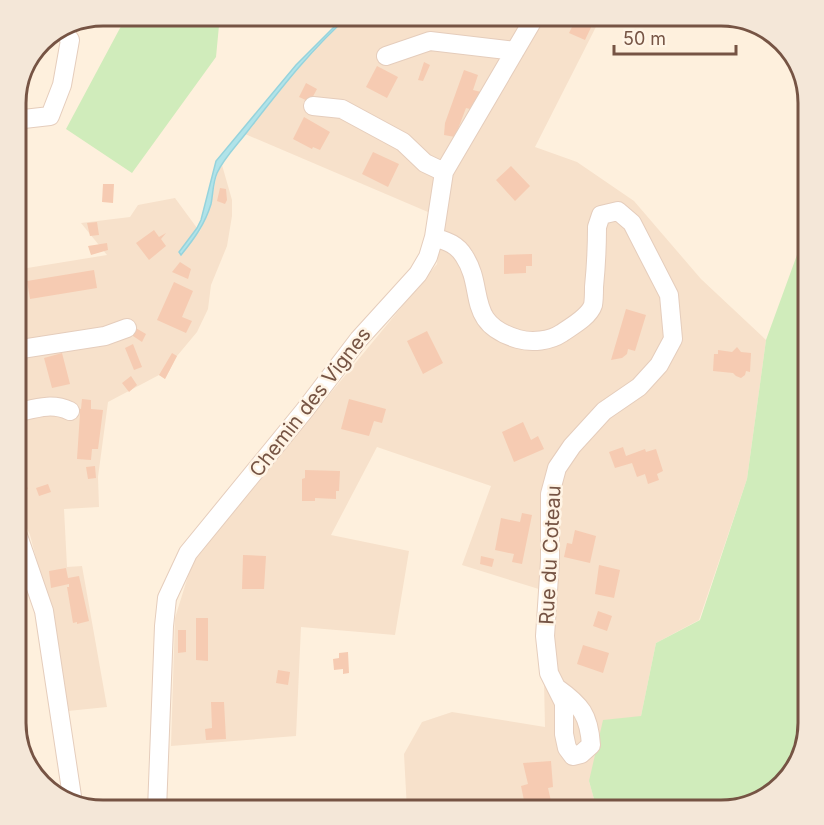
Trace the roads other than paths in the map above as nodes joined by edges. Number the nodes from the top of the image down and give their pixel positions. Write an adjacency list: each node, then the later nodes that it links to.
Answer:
1 (530, 26): 3 (street, Chemin des Vignes)
2 (67, 35): 6 (street)
3 (515, 51): 4 (street); 7 (street, Chemin des Vignes)
4 (386, 56)
5 (313, 106): 7 (street)
6 (26, 119)
7 (444, 172): 8 (street, Chemin des Vignes)
8 (434, 237): 14 (street, Rue du Coteau); 16 (street, Chemin des Vignes)
9 (127, 328): 10 (street)
10 (26, 348)
11 (25, 411): 12 (street)
12 (70, 411)
13 (25, 557): 15 (street)
14 (557, 688)
15 (71, 793)
16 (157, 800)

